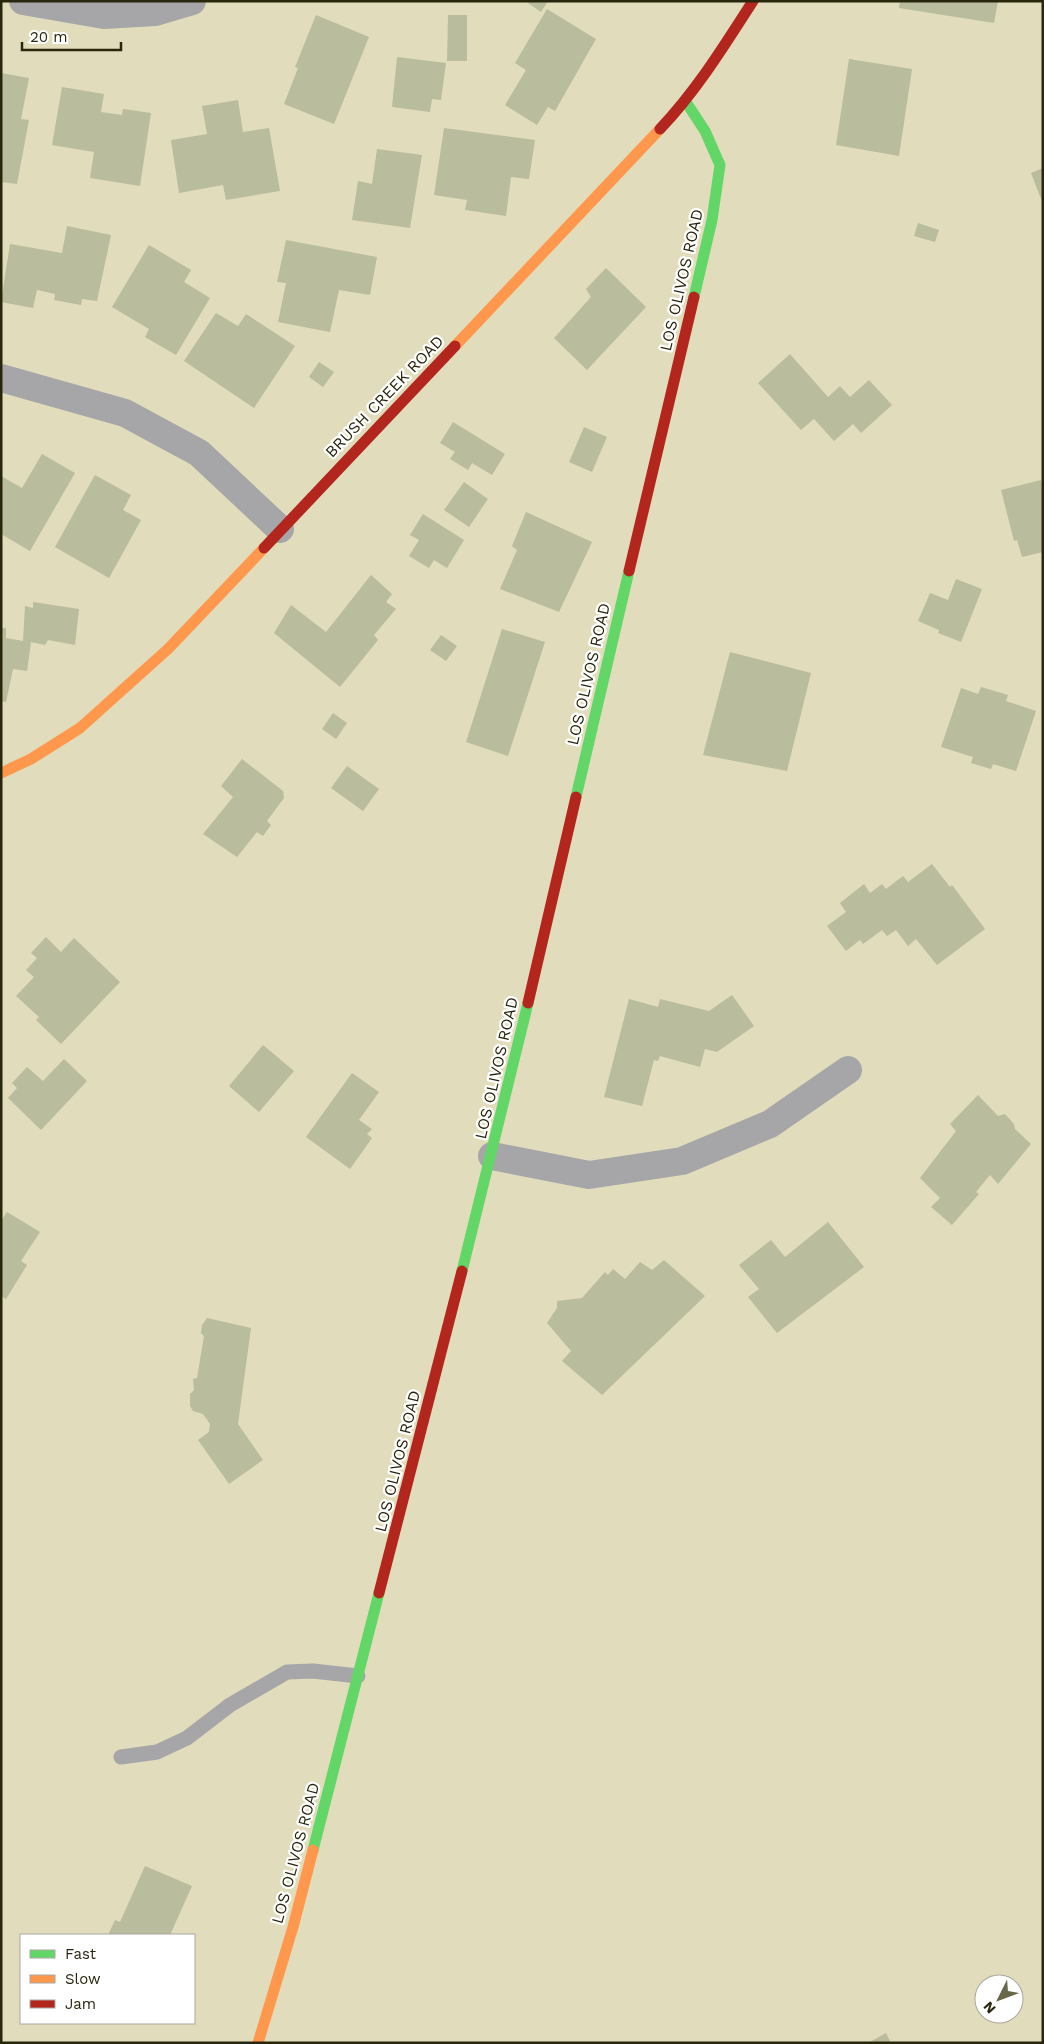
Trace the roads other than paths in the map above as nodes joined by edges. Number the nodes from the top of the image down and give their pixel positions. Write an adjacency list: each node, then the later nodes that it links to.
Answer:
1 (23, 1): 2 (street)
2 (192, 1)
3 (753, 1): 4 (street, BRUSH CREEK ROAD)
4 (686, 102): 6 (street, BRUSH CREEK ROAD); 9 (street, LOS OLIVOS ROAD)
5 (1, 378): 6 (street)
6 (280, 529): 7 (street, BRUSH CREEK ROAD)
7 (1, 773)
8 (848, 1070): 9 (street)
9 (492, 1156): 10 (street, LOS OLIVOS ROAD)
10 (358, 1676): 11 (lane); 12 (street, LOS OLIVOS ROAD)
11 (121, 1757)
12 (258, 2043)

